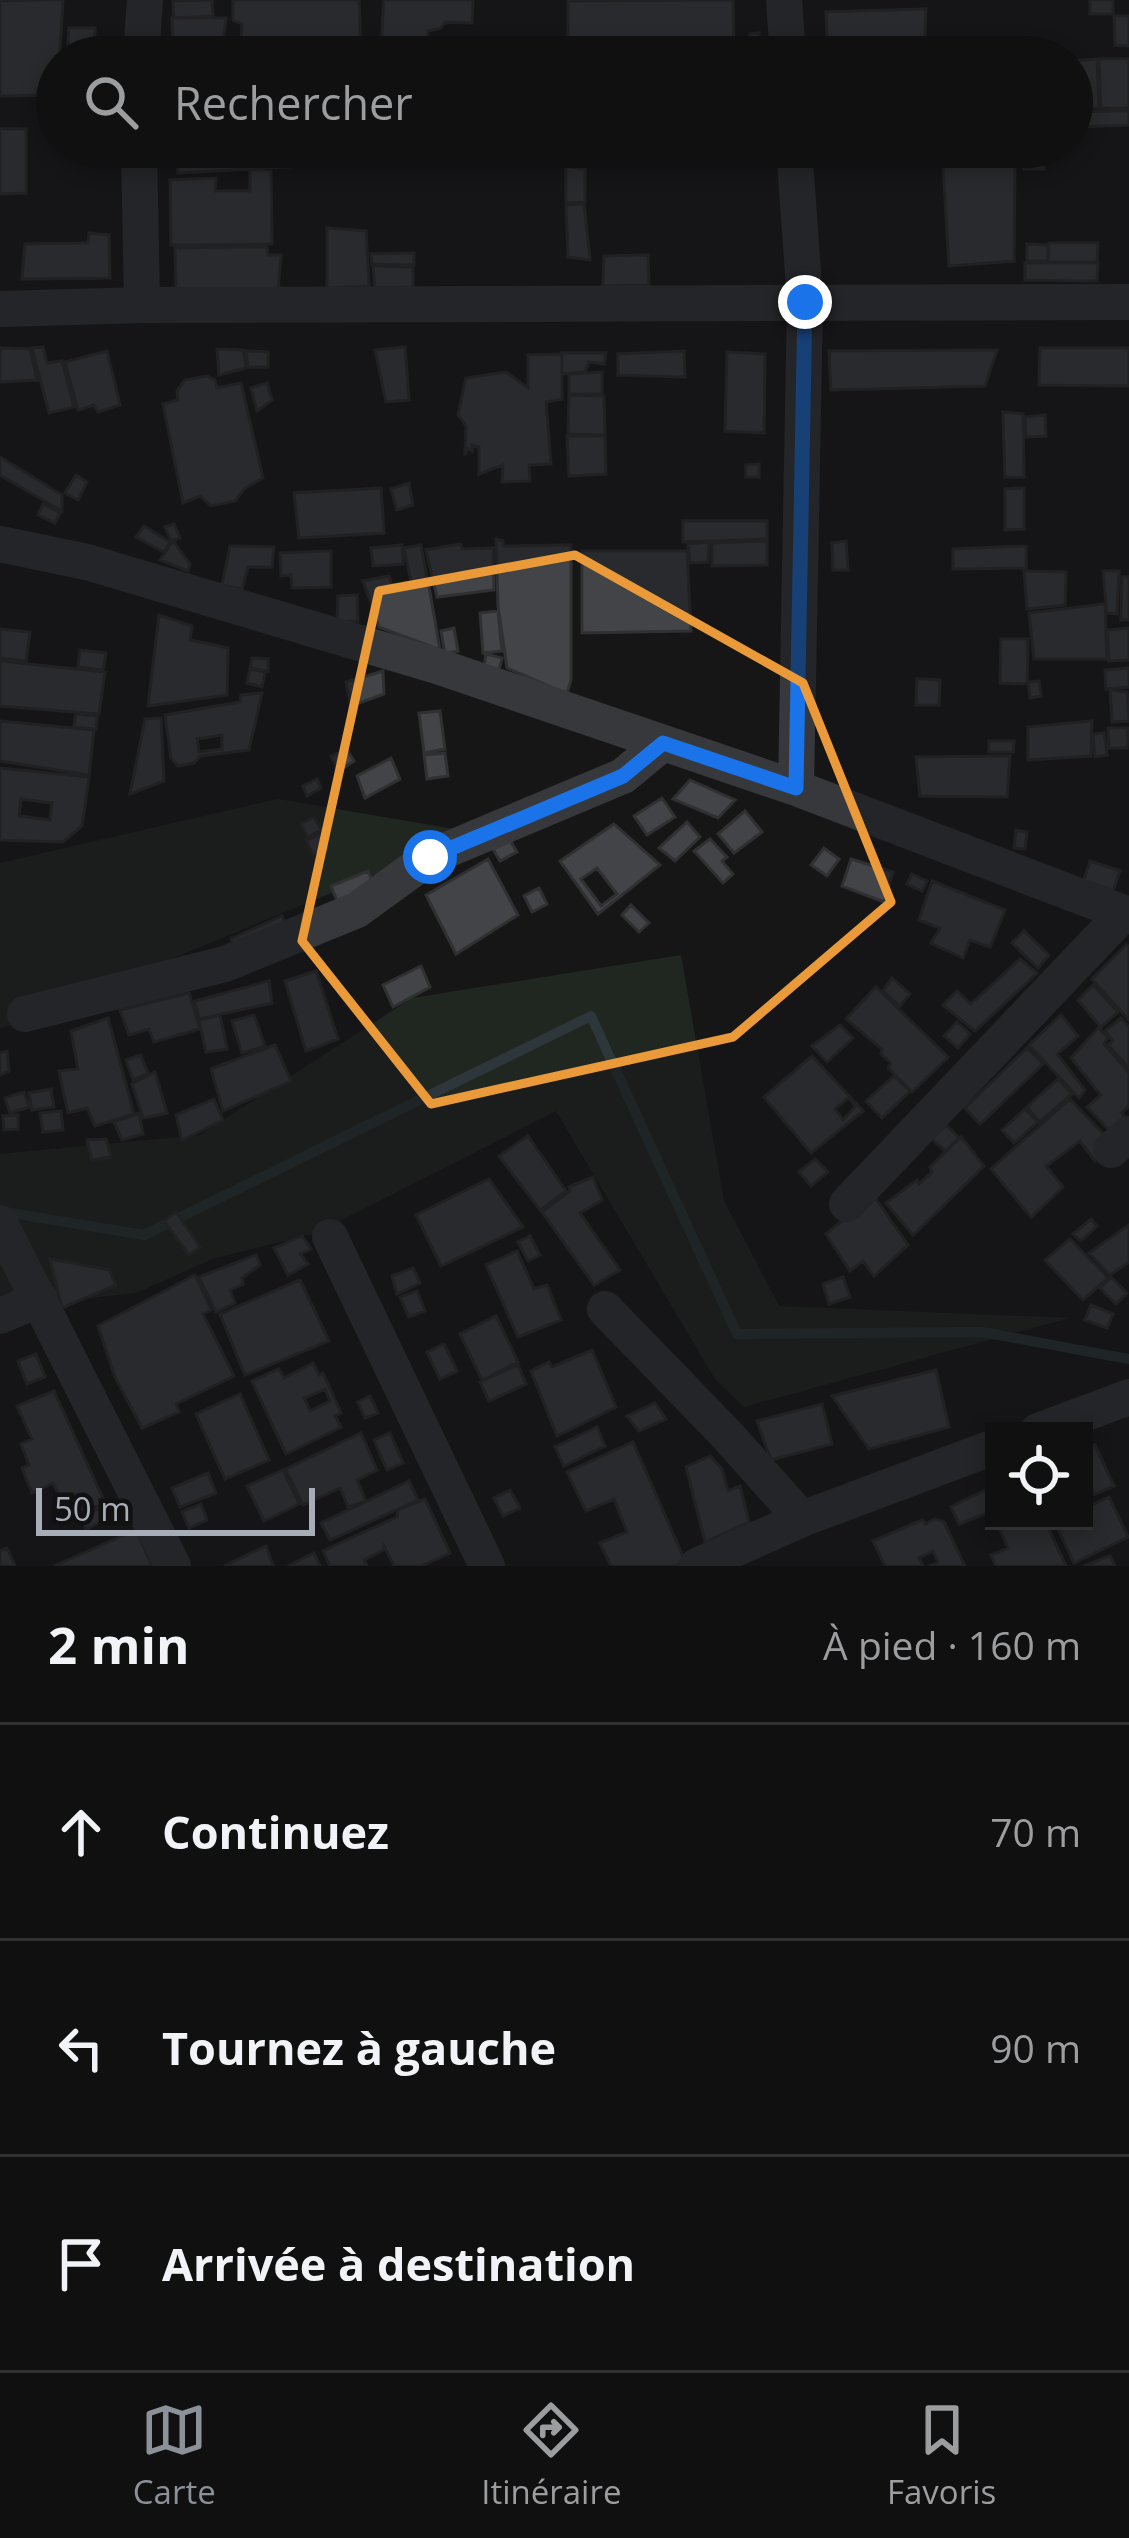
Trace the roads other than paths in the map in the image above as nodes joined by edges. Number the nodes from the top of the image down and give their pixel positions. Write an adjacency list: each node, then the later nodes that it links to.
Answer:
1 (145, 0): 3 (street)
2 (784, 0): 4 (street)
3 (142, 36)
4 (787, 36)
5 (140, 168): 9 (street)
6 (795, 168): 7 (street)
7 (805, 302): 8 (street); 9 (street); 13 (street)
8 (1129, 302)
9 (142, 305): 10 (street)
10 (0, 310)
11 (0, 544): 12 (street)
12 (663, 743): 13 (street); 15 (street)
13 (796, 788): 14 (street)
14 (1126, 914): 16 (street)
15 (25, 1014)
16 (847, 1204)
17 (0, 1223): 19 (street)
18 (330, 1237): 27 (street)
19 (40, 1299): 21 (street); 26 (street)
20 (605, 1309): 25 (street)
21 (0, 1316)
22 (1129, 1397): 23 (street)
23 (1062, 1422)
24 (985, 1451): 25 (street)
25 (802, 1519): 28 (street)
26 (173, 1566)
27 (487, 1566)
28 (697, 1566)

